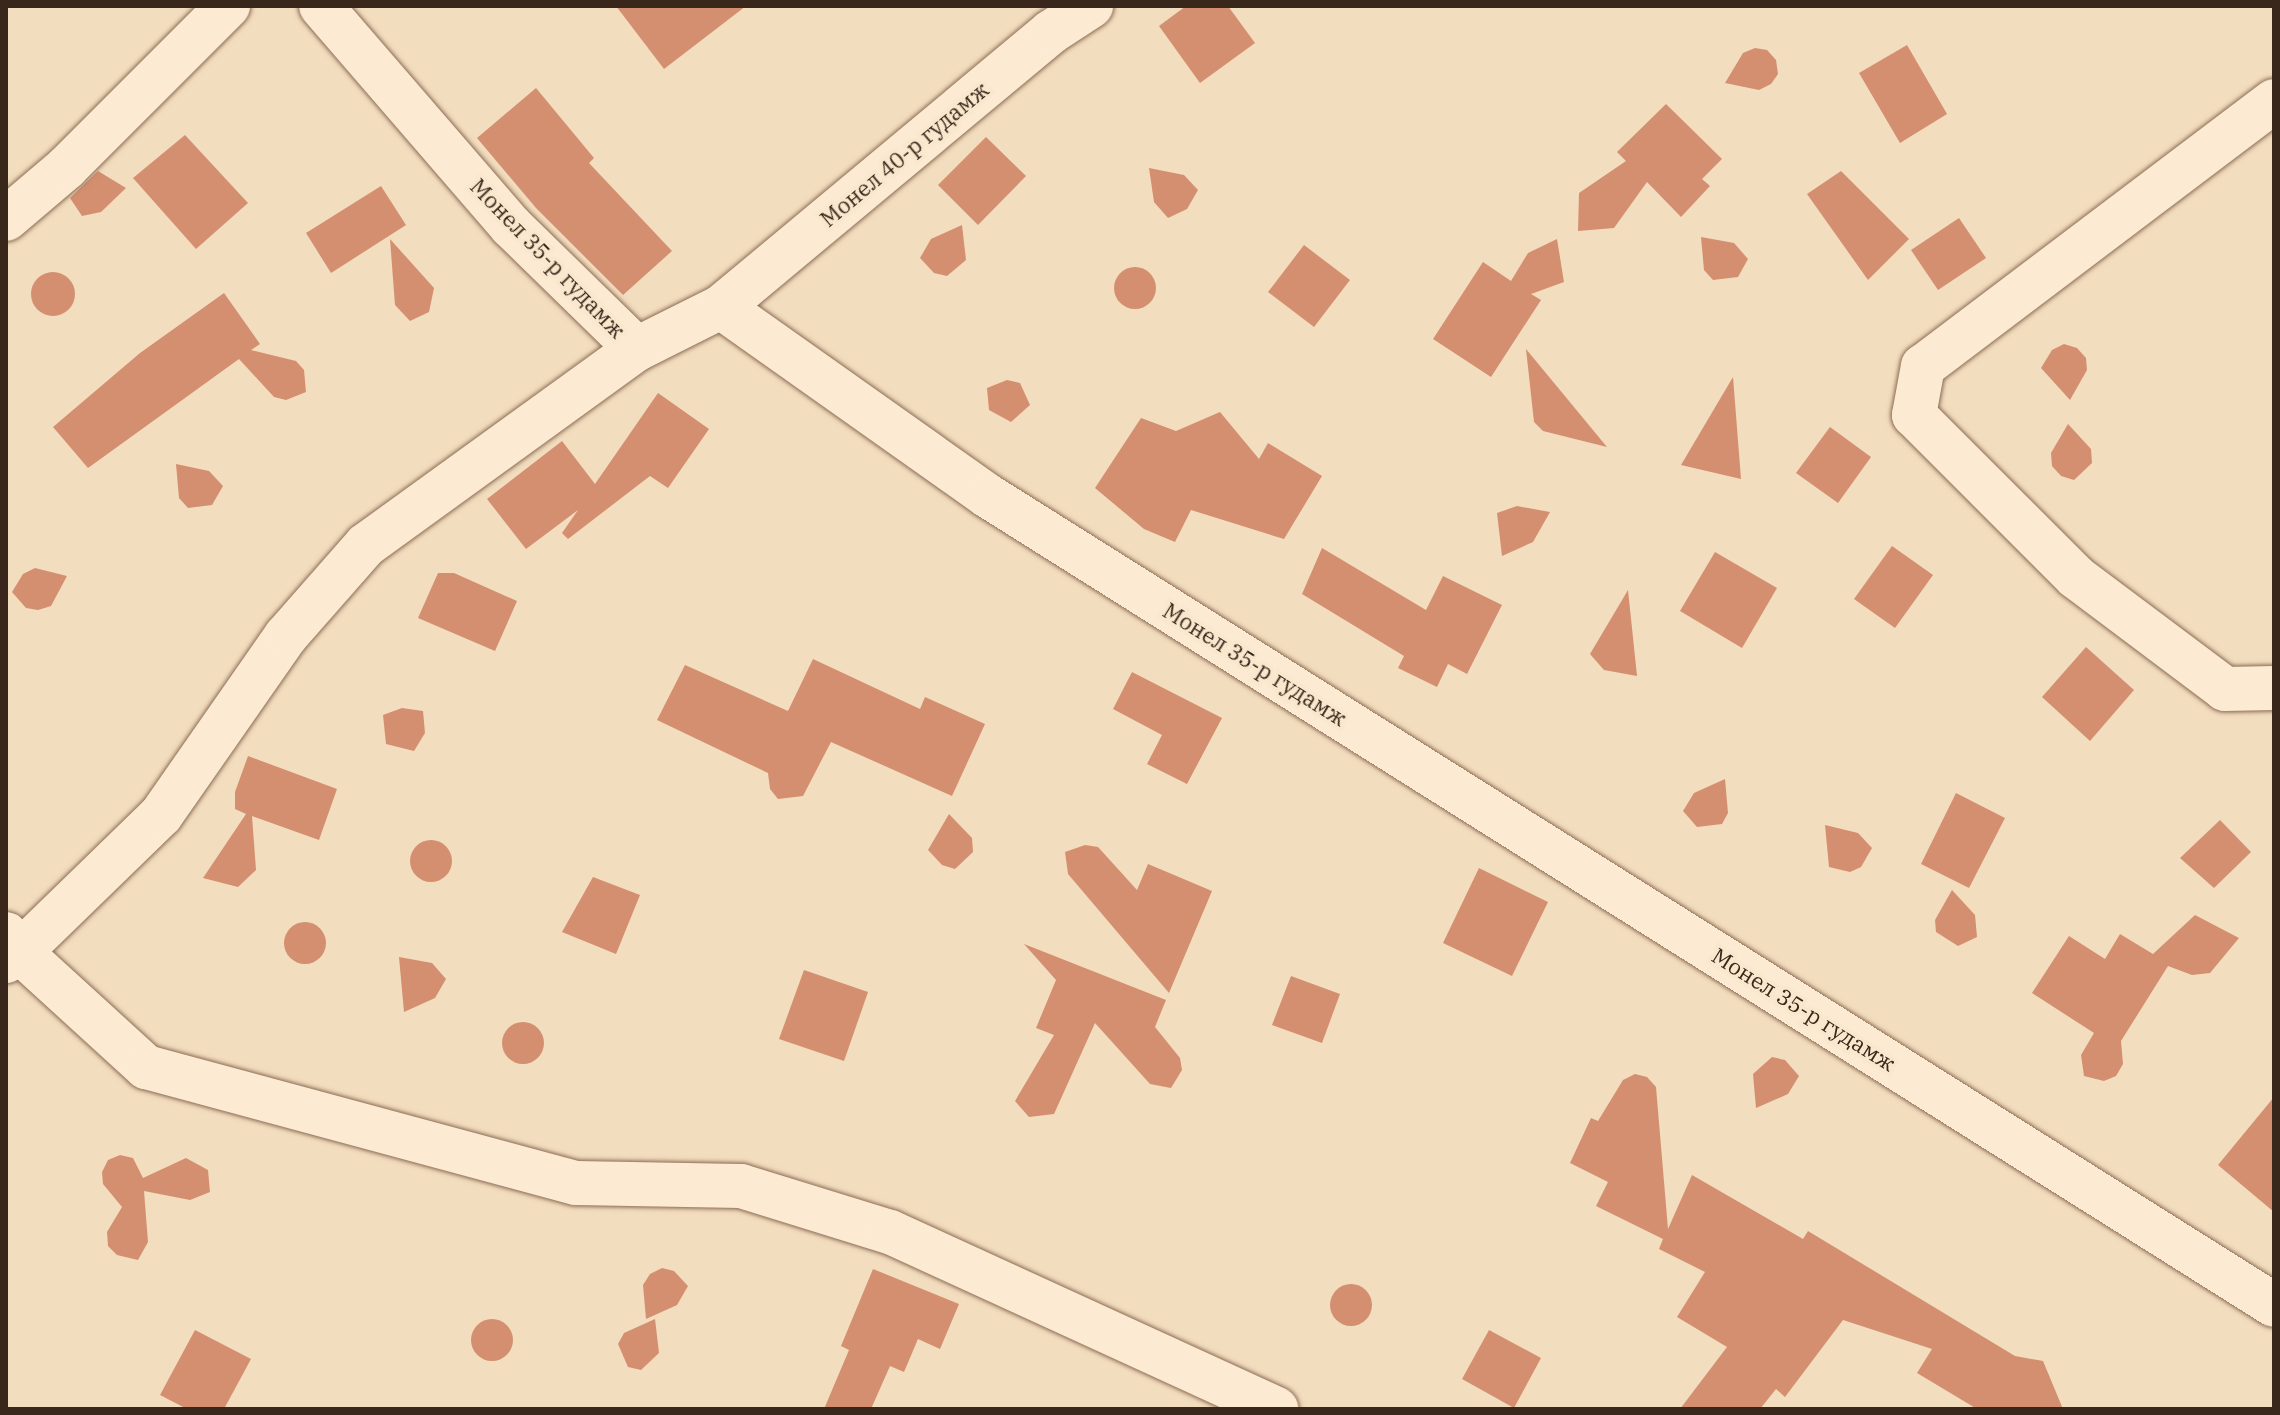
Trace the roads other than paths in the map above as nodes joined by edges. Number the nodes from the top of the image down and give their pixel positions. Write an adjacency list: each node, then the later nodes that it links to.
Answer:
1 (228, 6): 5 (street)
2 (321, 6): 7 (street, Монел 35-р гудамж)
3 (1091, 6): 6 (street, Монел 40-р гудамж)
4 (2274, 101): 8 (street)
5 (6, 219)
6 (721, 307): 7 (street, Монел 35-р гудамж); 10 (street, Монел 35-р гудамж)
7 (637, 349): 9 (street)
8 (2274, 688)
9 (11, 949): 11 (street)
10 (2274, 1305)
11 (1276, 1409)

